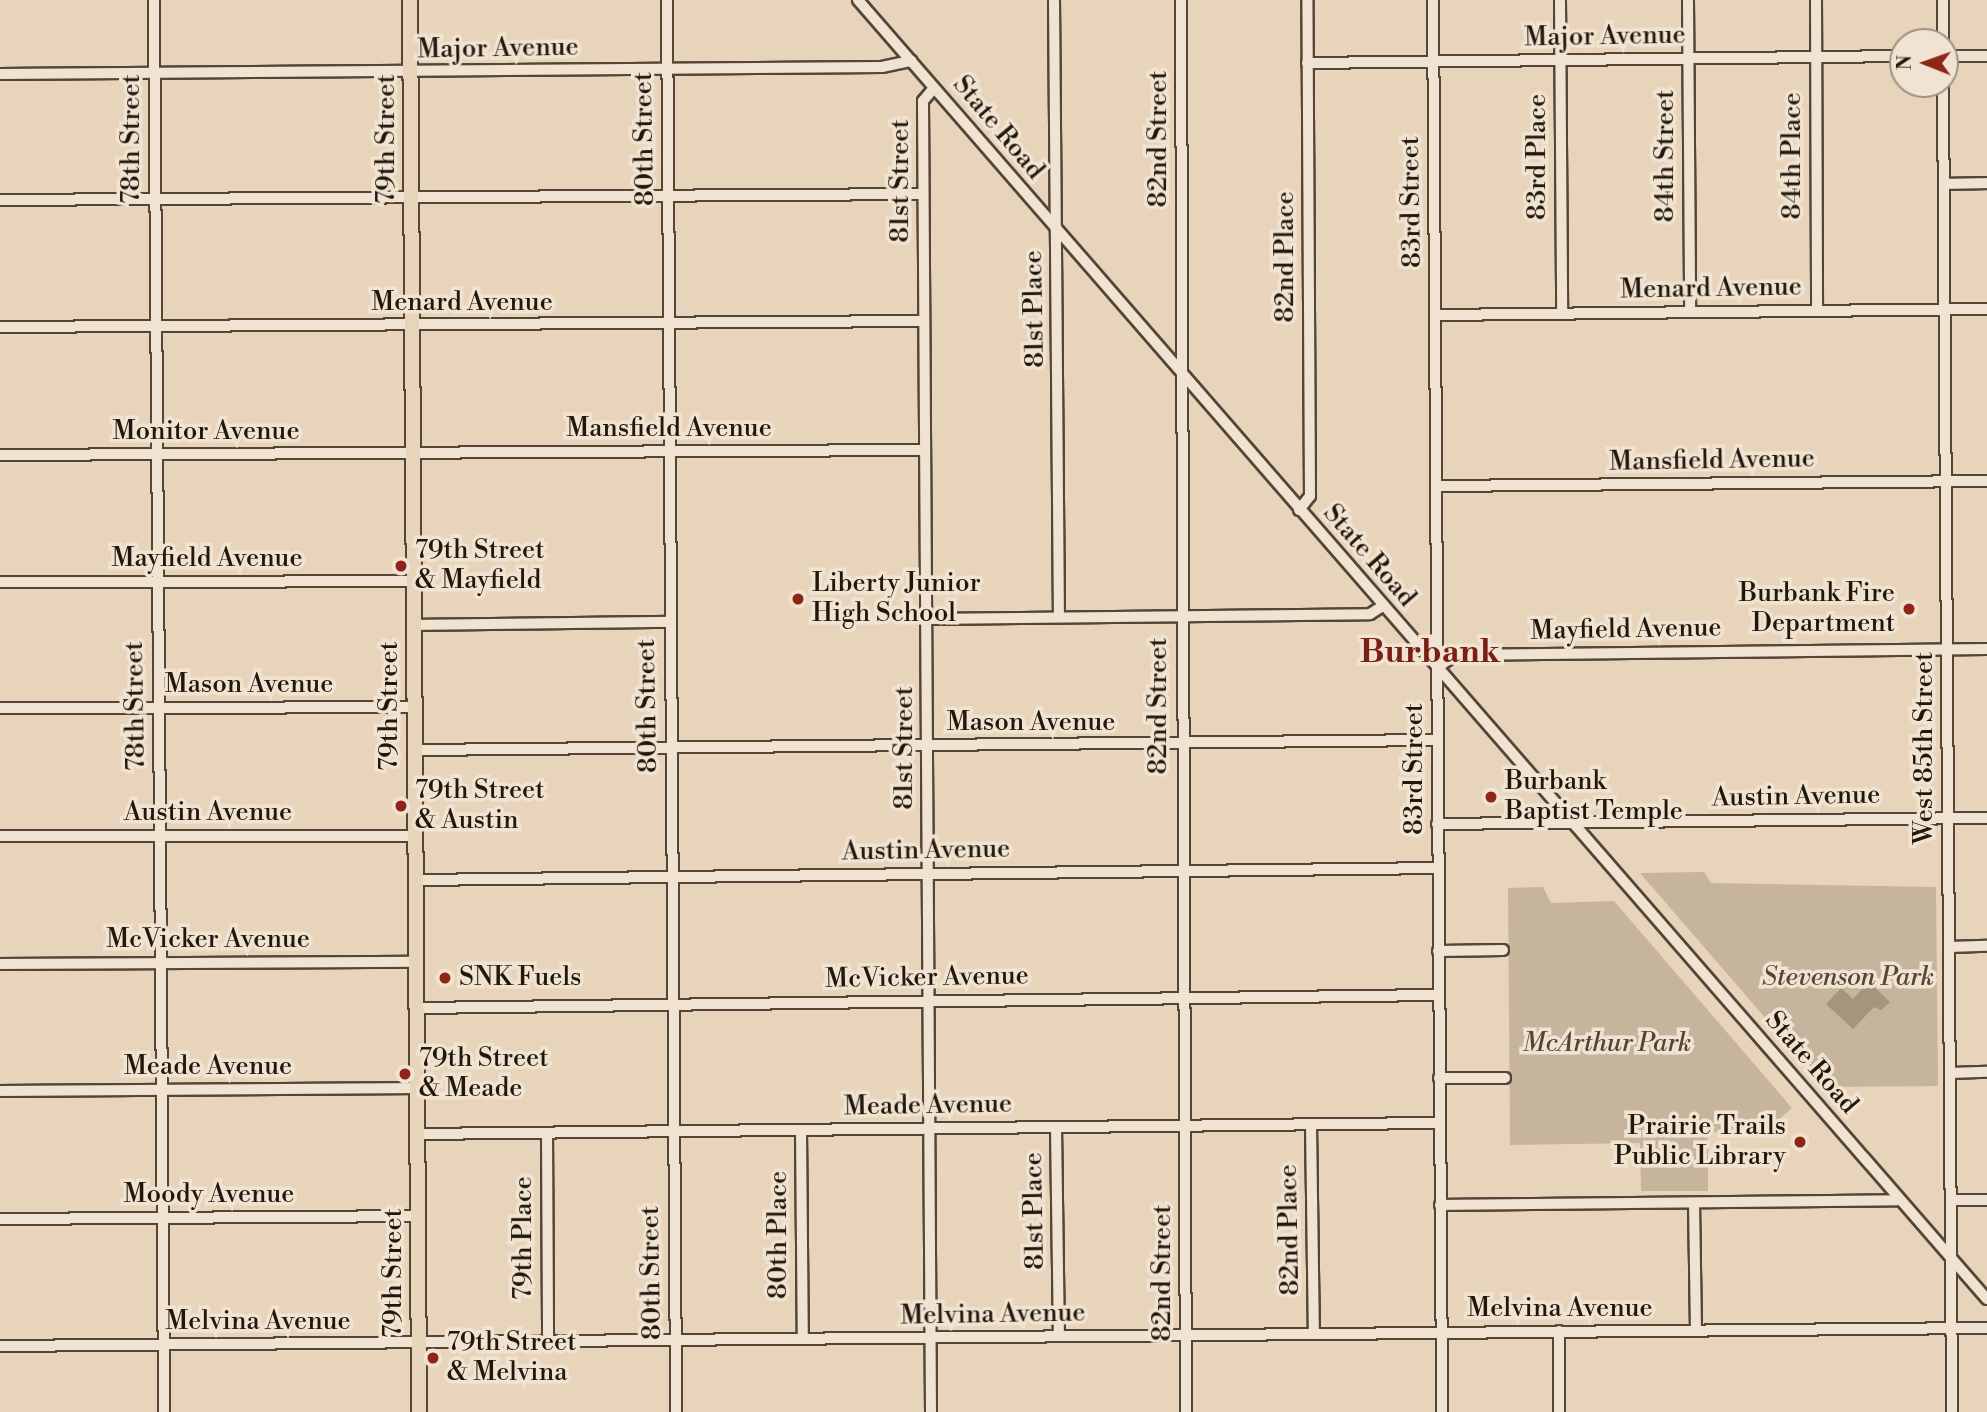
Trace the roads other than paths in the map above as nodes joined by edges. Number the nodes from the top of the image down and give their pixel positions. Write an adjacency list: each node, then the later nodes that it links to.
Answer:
1 (154, 0): 26 (street, 78th Street)
2 (410, 0): 24 (main road, 79th Street)
3 (667, 0): 23 (street, 80th Street)
4 (858, 0): 19 (street, State Road)
5 (1054, 0): 36 (street, 81st Place)
6 (1181, 0): 48 (street, 82nd Street)
7 (1307, 0): 22 (street, 82nd Place)
8 (1433, 0): 20 (street, 83rd Street)
9 (1560, 0): 21 (street, 83rd Place)
10 (1688, 0): 18 (street, 84th Street)
11 (1816, 0): 17 (street, 84th Place)
12 (1943, 0): 13 (street)
13 (1943, 28)
14 (1987, 55): 16 (street)
15 (1889, 56): 17 (street, Major Avenue)
16 (1959, 56)
17 (1816, 58): 18 (street, Major Avenue); 39 (street, 84th Place)
18 (1688, 59): 21 (street, Major Avenue); 40 (street, 84th Street)
19 (911, 61): 23 (street, Major Avenue); 27 (street, State Road)
20 (1433, 61): 21 (street, Major Avenue); 22 (street, Major Avenue); 42 (street, 83rd Street)
21 (1560, 61): 41 (street, 83rd Place)
22 (1307, 63): 57 (street, 82nd Place)
23 (667, 70): 24 (street, Major Avenue); 32 (street, 80th Street)
24 (411, 73): 26 (street, Major Avenue); 33 (main road, 79th Street)
25 (0, 74): 26 (street, Major Avenue)
26 (155, 74): 35 (street, 78th Street)
27 (934, 88): 31 (street, 81st Street); 36 (street, State Road)
28 (1943, 98): 30 (street, West 85th Street)
29 (1987, 183): 30 (street)
30 (1944, 184): 38 (street, West 85th Street)
31 (923, 194): 32 (street); 43 (street, 81st Street)
32 (669, 197): 33 (street); 44 (street, 80th Street)
33 (412, 199): 35 (street); 45 (main road, 79th Street)
34 (0, 200): 35 (street)
35 (155, 200): 47 (street, 78th Street)
36 (1057, 232): 48 (street, State Road); 63 (street, 81st Place)
37 (1987, 309): 38 (street, Menard Avenue)
38 (1945, 310): 39 (street, Menard Avenue); 54 (street, West 85th Street)
39 (1817, 311): 40 (street, Menard Avenue)
40 (1690, 312): 41 (street, Menard Avenue)
41 (1562, 314): 42 (street, Menard Avenue)
42 (1436, 315): 56 (street, 83rd Street)
43 (924, 321): 44 (street, Menard Avenue); 49 (street, 81st Street)
44 (670, 324): 45 (street, Menard Avenue); 50 (street, 80th Street)
45 (412, 326): 47 (street, Menard Avenue); 51 (main road, 79th Street)
46 (0, 327): 47 (street, Menard Avenue)
47 (156, 327): 52 (street, 78th Street)
48 (1184, 378): 57 (street, State Road); 62 (street, 82nd Street)
49 (925, 450): 50 (street, Mansfield Avenue); 64 (street, 81st Street)
50 (669, 452): 51 (street, Mansfield Avenue); 65 (street, 80th Street)
51 (413, 454): 52 (street, Monitor Avenue); 58 (main road, 79th Street)
52 (157, 455): 53 (street, Monitor Avenue); 60 (street, 78th Street)
53 (0, 456)
54 (1946, 481): 55 (street, Mansfield Avenue); 56 (street, Mansfield Avenue); 67 (street, West 85th Street)
55 (1987, 481)
56 (1437, 486): 69 (street, 83rd Street)
57 (1299, 510): 61 (street, State Road)
58 (414, 581): 60 (street, Mayfield Avenue); 66 (main road, 79th Street)
59 (0, 582): 60 (street, Mayfield Avenue)
60 (157, 582): 72 (street, 78th Street)
61 (1383, 606): 62 (street); 69 (street, State Road)
62 (1184, 616): 63 (street); 74 (street, 82nd Street)
63 (1059, 617): 64 (street)
64 (927, 619): 75 (street, 81st Street)
65 (670, 622): 66 (street); 77 (street, 80th Street)
66 (414, 625): 70 (main road, 79th Street)
67 (1947, 649): 68 (street, Mayfield Avenue); 69 (street, Mayfield Avenue); 78 (street, West 85th Street)
68 (1987, 649)
69 (1437, 668): 73 (street, 83rd Street); 80 (street, State Road)
70 (415, 707): 72 (street, Mason Avenue); 76 (main road, 79th Street)
71 (0, 708): 72 (street, Mason Avenue)
72 (159, 708): 83 (street, 78th Street)
73 (1436, 740): 74 (street, Mason Avenue); 81 (street, 83rd Street)
74 (1182, 744): 75 (street, Mason Avenue); 86 (street, 82nd Street)
75 (928, 746): 77 (street, Mason Avenue); 87 (street, 81st Street)
76 (415, 750): 77 (street, Mason Avenue); 84 (main road, 79th Street)
77 (671, 750): 88 (street, 80th Street)
78 (1948, 818): 79 (street, Austin Avenue); 80 (street, Austin Avenue); 91 (street, West 85th Street)
79 (1987, 818)
80 (1570, 822): 81 (street, Austin Avenue); 118 (street, State Road)
81 (1437, 824): 85 (street, 83rd Street)
82 (0, 836): 83 (street, Austin Avenue)
83 (160, 836): 84 (street, Austin Avenue); 95 (street, 78th Street)
84 (416, 836): 89 (main road, 79th Street)
85 (1437, 868): 86 (street, Austin Avenue); 93 (street, 83rd Street)
86 (1183, 871): 87 (street, Austin Avenue); 98 (street, 82nd Street)
87 (928, 874): 88 (street, Austin Avenue); 99 (street, 81st Street)
88 (672, 876): 89 (street, Austin Avenue); 100 (street, 80th Street)
89 (416, 880): 94 (main road, 79th Street)
90 (1987, 946): 91 (street)
91 (1949, 947): 103 (street, West 85th Street)
92 (1503, 950): 93 (street)
93 (1438, 951): 97 (street, 83rd Street)
94 (416, 962): 95 (street, McVicker Avenue); 101 (main road, 79th Street)
95 (160, 963): 96 (street, McVicker Avenue); 107 (street, 78th Street)
96 (0, 964)
97 (1438, 995): 98 (street, McVicker Avenue); 104 (street, 83rd Street)
98 (1183, 998): 99 (street, McVicker Avenue); 111 (street, 82nd Street)
99 (929, 1000): 100 (street, McVicker Avenue); 113 (street, 81st Street)
100 (673, 1004): 101 (street, McVicker Avenue); 115 (street, 80th Street)
101 (416, 1008): 106 (main road, 79th Street)
102 (1987, 1072): 103 (street)
103 (1950, 1073): 119 (street, West 85th Street)
104 (1439, 1078): 105 (street); 109 (street, 83rd Street)
105 (1504, 1078)
106 (417, 1088): 107 (street, Meade Avenue); 117 (main road, 79th Street)
107 (161, 1090): 108 (street, Meade Avenue); 124 (street, 78th Street)
108 (0, 1091)
109 (1439, 1123): 110 (street, Meade Avenue); 122 (street, 83rd Street)
110 (1311, 1125): 111 (street, Meade Avenue); 133 (street, 82nd Place)
111 (1184, 1126): 112 (street, Meade Avenue); 134 (street, 82nd Street)
112 (1056, 1127): 113 (street, Meade Avenue); 135 (street, 81st Place)
113 (930, 1129): 114 (street, Meade Avenue); 137 (street, 81st Street)
114 (802, 1130): 115 (street, Meade Avenue); 136 (street, 80th Place)
115 (674, 1132): 116 (street, Meade Avenue); 138 (street, 80th Street)
116 (547, 1133): 117 (street, Meade Avenue); 139 (street, 79th Place)
117 (417, 1134): 123 (main road, 79th Street)
118 (1897, 1200): 121 (street); 126 (street, State Road)
119 (1951, 1200): 120 (street); 126 (street, West 85th Street)
120 (1987, 1200)
121 (1694, 1203): 122 (street); 131 (street)
122 (1440, 1205): 132 (street, 83rd Street)
123 (418, 1216): 124 (street, Moody Avenue); 140 (main road, 79th Street)
124 (162, 1218): 125 (street, Moody Avenue); 141 (street, 78th Street)
125 (0, 1219)
126 (1952, 1258): 127 (street, State Road); 128 (street, West 85th Street)
127 (1987, 1299)
128 (1952, 1328): 129 (street, Melvina Avenue); 131 (street, Melvina Avenue); 150 (street, West 85th Street)
129 (1987, 1328)
130 (1559, 1331): 131 (street, Melvina Avenue); 132 (street, Melvina Avenue); 149 (street)
131 (1696, 1331)
132 (1441, 1332): 133 (street, Melvina Avenue); 148 (street, 83rd Street)
133 (1314, 1334): 134 (street, Melvina Avenue)
134 (1186, 1335): 135 (street, Melvina Avenue); 147 (street, 82nd Street)
135 (1059, 1336): 137 (street, Melvina Avenue)
136 (803, 1339): 137 (street, Melvina Avenue); 138 (street, Melvina Avenue)
137 (930, 1339): 146 (street, 81st Street)
138 (676, 1342): 139 (street, Melvina Avenue); 145 (street, 80th Street)
139 (548, 1343): 140 (street, Melvina Avenue)
140 (419, 1344): 141 (street, Melvina Avenue); 144 (main road, 79th Street)
141 (163, 1345): 142 (street, Melvina Avenue); 143 (street, 78th Street)
142 (0, 1346)
143 (164, 1412)
144 (419, 1412)
145 (676, 1412)
146 (931, 1412)
147 (1186, 1412)
148 (1441, 1412)
149 (1559, 1412)
150 (1952, 1412)

